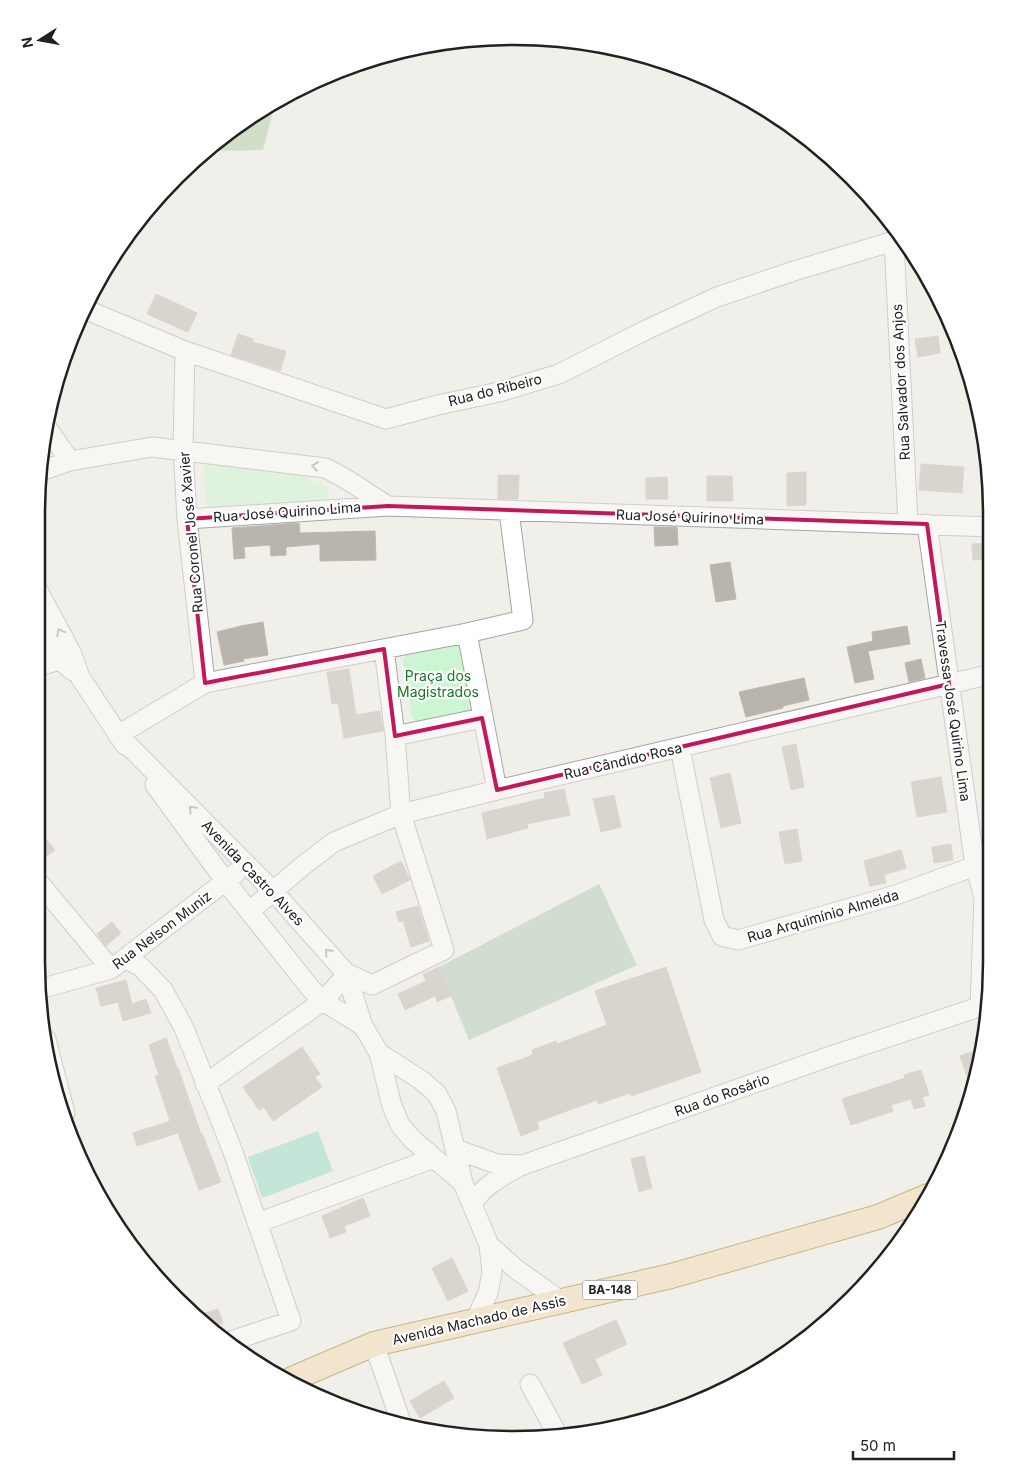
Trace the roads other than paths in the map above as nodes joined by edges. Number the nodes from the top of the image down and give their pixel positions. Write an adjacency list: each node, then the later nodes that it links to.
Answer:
1 (895, 240): 4 (street, Rua do Ribeiro)
2 (896, 242): 14 (street, Rua Salvador dos Anjos)
3 (91, 312): 4 (street, Rua do Ribeiro)
4 (185, 351): 6 (street, Rua Coronel José Xavier)
5 (52, 436): 7 (street)
6 (183, 449): 7 (street, Rua José Quirino Lima); 9 (street, Rua José Quirino Lima, one-way to 6); 13 (street, Rua Coronel José Xavier)
7 (70, 461): 8 (street, Rua José Quirino Lima)
8 (47, 469)
9 (346, 477): 10 (street, Rua José Quirino Lima); 11 (street)
10 (388, 506): 11 (street, Rua José Quirino Lima); 12 (street, Rua José Quirino Lima)
11 (344, 508): 13 (street, Rua José Quirino Lima)
12 (509, 511): 14 (street, Rua José Quirino Lima); 19 (street)
13 (187, 519): 24 (street, Rua Coronel José Xavier)
14 (908, 524): 15 (street, Rua José Quirino Lima)
15 (927, 524): 16 (street, Rua José Quirino Lima); 25 (street, Travessa José Quirino Lima)
16 (983, 527)
17 (45, 608): 21 (street, Avenida Castro Alves, one-way to 17)
18 (45, 630): 21 (street, Avenida Castro Alves)
19 (467, 633): 20 (street); 26 (street)
20 (384, 649): 24 (street); 28 (street)
21 (65, 656): 22 (street); 27 (street, Avenida Castro Alves)
22 (45, 664)
23 (983, 676): 25 (street, Rua Cândido Rosa)
24 (205, 683): 27 (street)
25 (949, 684): 29 (street, Rua Cândido Rosa); 34 (street, Travessa José Quirino Lima)
26 (482, 718): 28 (street); 30 (street)
27 (118, 735): 33 (street, Avenida Castro Alves, one-way to 27); 35 (street, Avenida Castro Alves)
28 (395, 736): 31 (street)
29 (680, 748): 30 (street, Rua Cândido Rosa); 34 (street, Rua Arquimínio Almeida)
30 (496, 790): 31 (street, Rua Cândido Rosa)
31 (401, 814): 38 (street, Rua Cândido Rosa); 43 (street)
32 (983, 862): 34 (street, Rua Arquimínio Almeida)
33 (247, 864): 35 (street, Rua Nelson Muniz); 38 (street, Avenida Castro Alves)
34 (975, 866): 37 (street, Travessa José Quirino Lima)
35 (226, 882): 39 (street, Avenida Castro Alves); 40 (street, Rua Nelson Muniz)
36 (45, 890): 41 (street)
37 (983, 890)
38 (273, 891): 39 (street, Rua Cândido Rosa); 42 (street, Avenida Castro Alves, one-way to 38)
39 (250, 911): 45 (street, Avenida Castro Alves)
40 (126, 959): 41 (street, Rua Nelson Muniz); 49 (street)
41 (110, 969): 44 (street, Rua Nelson Muniz)
42 (346, 973): 43 (street); 45 (street); 47 (street, Avenida Castro Alves)
43 (372, 985): 47 (street)
44 (46, 987)
45 (323, 1001): 47 (street, Avenida Castro Alves); 49 (street)
46 (981, 1007): 55 (street, Rua do Rosário)
47 (363, 1026): 48 (street, Avenida Castro Alves)
48 (379, 1053): 50 (street, Avenida Castro Alves); 51 (street, Avenida Castro Alves)
49 (213, 1079): 59 (street)
50 (421, 1080): 51 (street); 52 (street, Avenida Castro Alves)
51 (390, 1096): 54 (street, Avenida Castro Alves)
52 (451, 1130): 53 (street, Avenida Castro Alves); 54 (street)
53 (456, 1149): 55 (street, Rua do Rosário); 56 (street, Avenida Castro Alves)
54 (429, 1153): 56 (street, Avenida Castro Alves); 59 (street)
55 (523, 1165): 58 (street)
56 (463, 1184): 58 (street, Avenida Castro Alves)
57 (917, 1200): 63 (main road, Avenida Machado de Assis / BA-148)
58 (472, 1204): 60 (street, Avenida Castro Alves)
59 (257, 1223): 67 (street)
60 (489, 1245): 61 (street); 62 (street)
61 (516, 1269): 63 (street); 64 (street)
62 (488, 1293): 65 (street); 66 (street)
63 (562, 1302): 64 (main road, Avenida Machado de Assis / BA-148)
64 (529, 1309): 65 (main road, Avenida Machado de Assis / BA-148)
65 (499, 1316): 66 (main road, Avenida Machado de Assis / BA-148)
66 (475, 1321): 68 (main road, Avenida Machado de Assis / BA-148)
67 (236, 1339)
68 (374, 1344): 69 (main road, Avenida Machado de Assis / BA-148); 71 (street)
69 (296, 1377)
70 (530, 1384): 72 (street)
71 (399, 1416)
72 (554, 1429)

